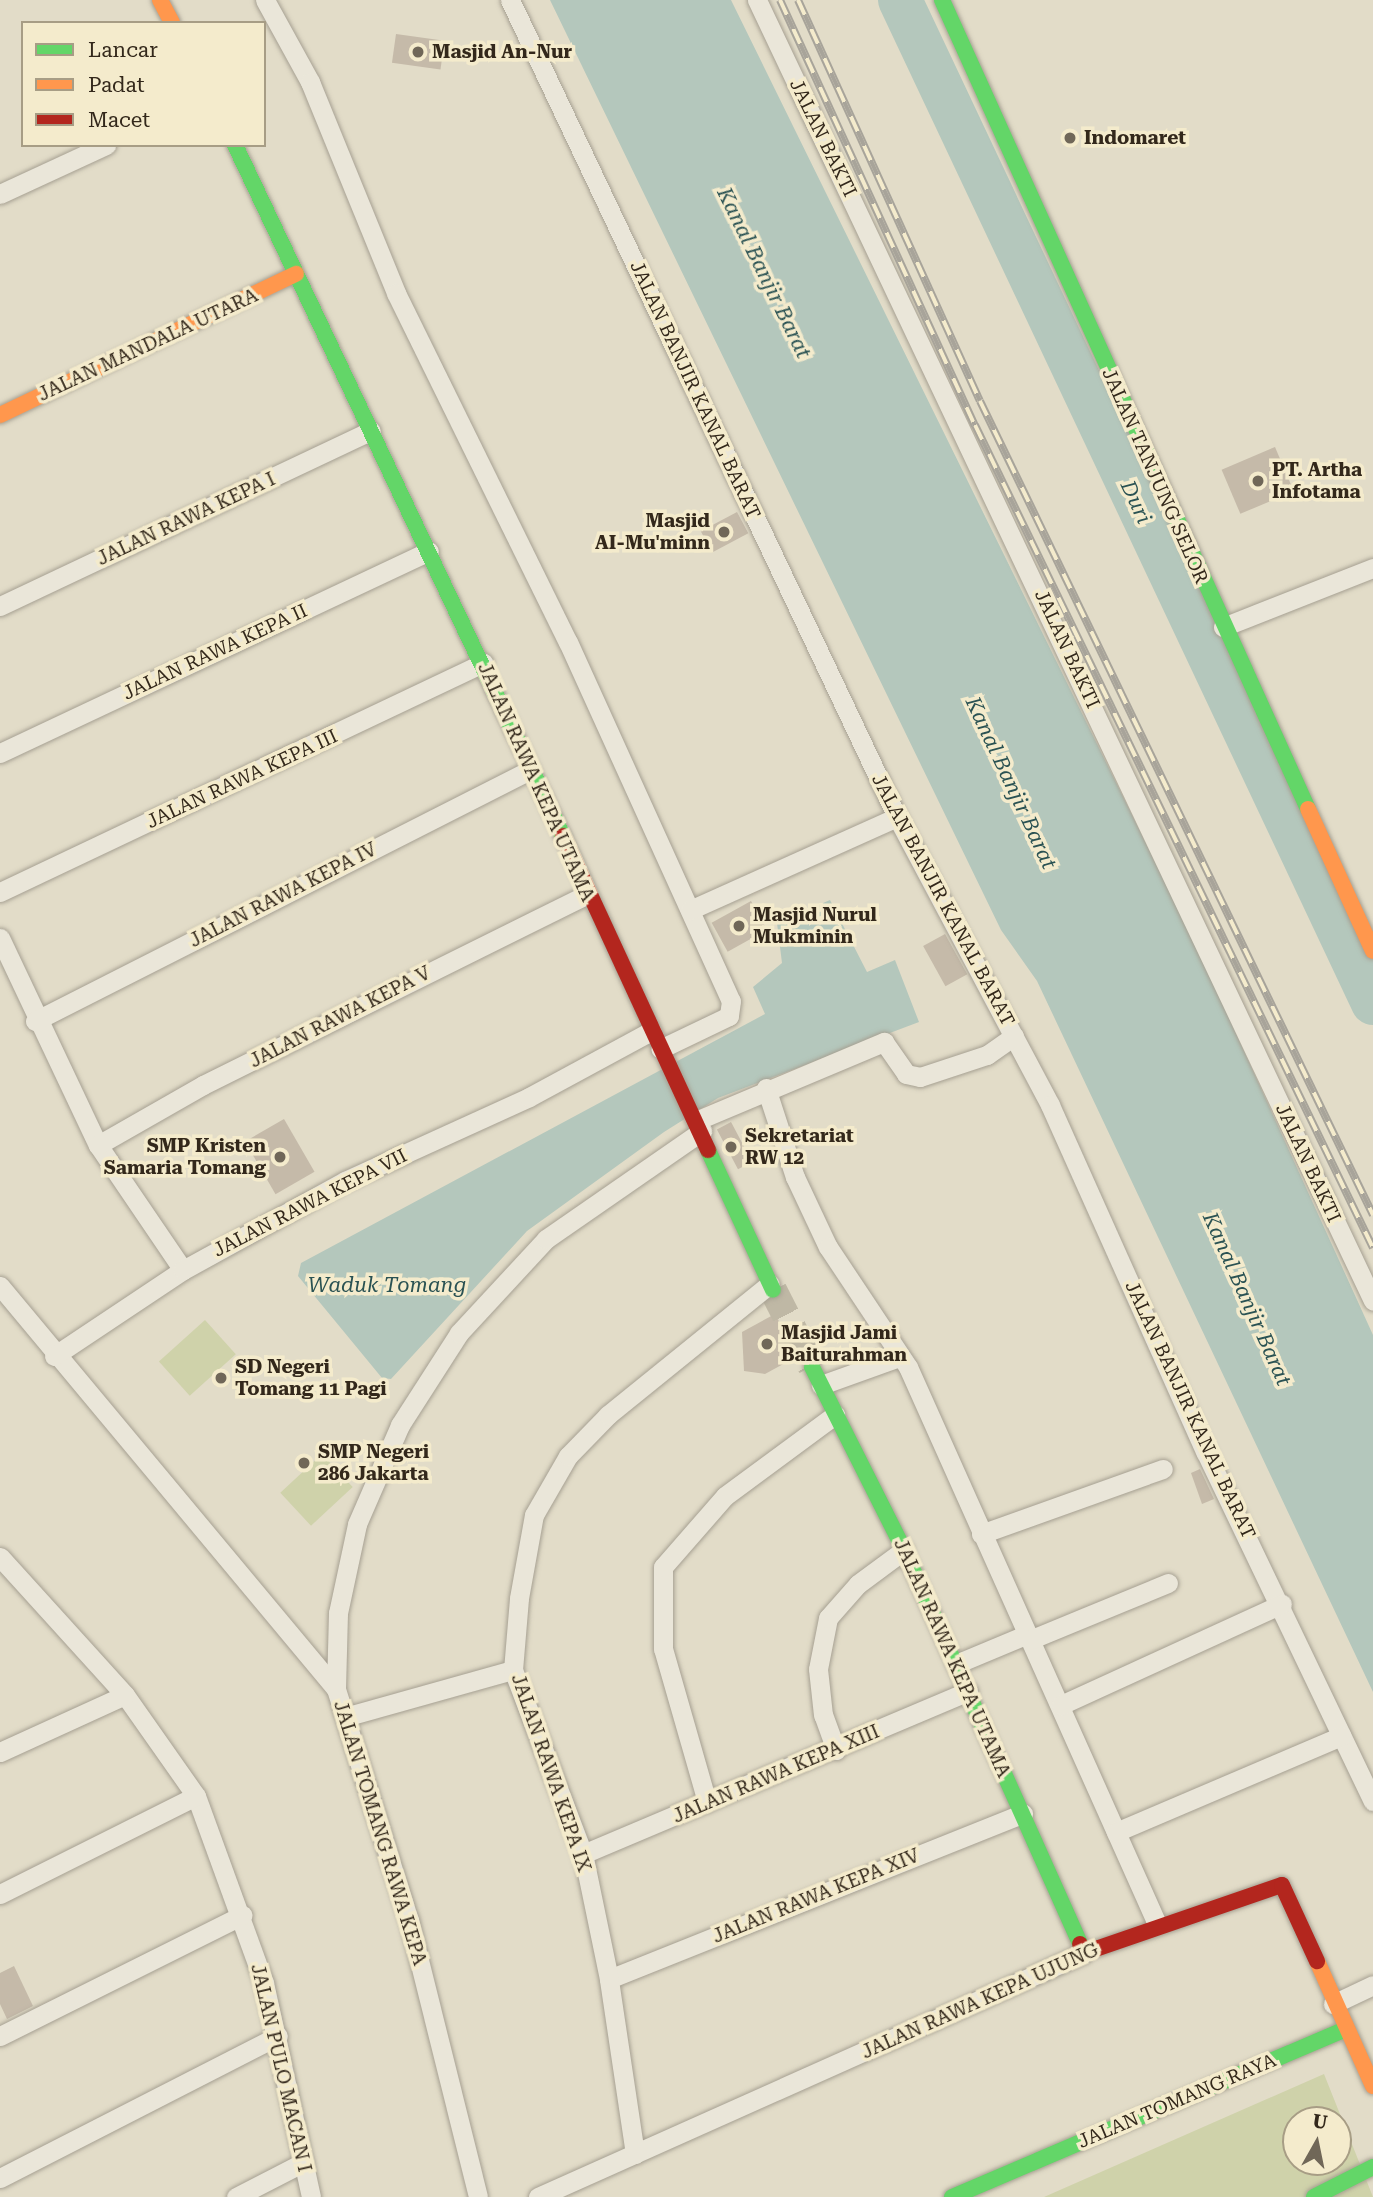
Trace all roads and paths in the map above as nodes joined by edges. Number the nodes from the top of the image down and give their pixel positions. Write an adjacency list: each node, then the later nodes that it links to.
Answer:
1 (160, 0): 6 (street)
2 (265, 0): 23 (street)
3 (510, 0): 20 (street, JALAN BANJIR KANAL BARAT)
4 (757, 0): 36 (street, JALAN BAKTI)
5 (942, 0): 16 (street, JALAN TANJUNG SELOR)
6 (171, 21)
7 (102, 147): 9 (street)
8 (236, 147): 10 (street, JALAN RAWA KEPA UTAMA)
9 (0, 194)
10 (296, 274): 11 (street, JALAN MANDALA UTARA); 12 (street, JALAN RAWA KEPA UTAMA)
11 (0, 415)
12 (371, 431): 13 (street, JALAN RAWA KEPA UTAMA); 15 (street, JALAN RAWA KEPA I)
13 (429, 551): 17 (street, JALAN RAWA KEPA UTAMA); 18 (street, JALAN RAWA KEPA II)
14 (1373, 568): 16 (street)
15 (0, 606)
16 (1223, 626): 25 (street, JALAN TANJUNG SELOR)
17 (483, 663): 19 (street, JALAN RAWA KEPA UTAMA); 21 (street, JALAN RAWA KEPA III)
18 (0, 753)
19 (530, 770): 22 (street, JALAN RAWA KEPA UTAMA); 26 (street, JALAN RAWA KEPA IV)
20 (897, 817): 23 (street); 28 (street, JALAN BANJIR KANAL BARAT)
21 (0, 892)
22 (586, 895): 27 (street, JALAN RAWA KEPA UTAMA); 32 (street, JALAN RAWA KEPA V)
23 (690, 910): 29 (street)
24 (0, 938): 26 (street)
25 (1373, 951)
26 (36, 1021): 32 (street)
27 (651, 1031): 29 (street, JALAN RAWA KEPA UTAMA); 33 (street, JALAN RAWA KEPA VII)
28 (1014, 1036): 30 (street); 47 (street, JALAN BANJIR KANAL BARAT)
29 (662, 1053): 31 (street, JALAN RAWA KEPA UTAMA)
30 (766, 1088): 31 (street); 38 (street)
31 (698, 1123): 35 (street, JALAN RAWA KEPA UTAMA); 51 (street)
32 (97, 1145): 33 (street)
33 (183, 1270): 37 (street, JALAN RAWA KEPA VII)
34 (0, 1286): 37 (street, JALAN TOMANG RAWA KEPA)
35 (772, 1287): 50 (street, JALAN RAWA KEPA IX)
36 (1373, 1301)
37 (54, 1356): 51 (street, JALAN TOMANG RAWA KEPA)
38 (899, 1357): 40 (street); 43 (street)
39 (812, 1367): 40 (street, JALAN RAWA KEPA UTAMA)
40 (821, 1385): 41 (street, JALAN RAWA KEPA UTAMA)
41 (835, 1415): 44 (street, JALAN RAWA KEPA UTAMA); 61 (street)
42 (1163, 1469): 43 (street)
43 (981, 1534): 48 (street)
44 (904, 1550): 49 (street, JALAN RAWA KEPA UTAMA); 57 (street)
45 (0, 1557): 53 (street, JALAN PULO MACAN I)
46 (1168, 1583): 48 (street)
47 (1282, 1604): 54 (street); 56 (street, JALAN BANJIR KANAL BARAT)
48 (1027, 1638): 49 (street); 54 (street)
49 (956, 1664): 52 (street, JALAN RAWA KEPA UTAMA)
50 (513, 1670): 55 (street); 64 (street, JALAN RAWA KEPA IX)
51 (336, 1689): 55 (street, JALAN TOMANG RAWA KEPA)
52 (968, 1691): 57 (street, JALAN RAWA KEPA XIII); 62 (street, JALAN RAWA KEPA UTAMA)
53 (125, 1695): 58 (street); 59 (street, JALAN PULO MACAN I)
54 (1061, 1705): 63 (street)
55 (348, 1716): 82 (street, JALAN TOMANG RAWA KEPA)
56 (1341, 1736): 60 (street, JALAN BANJIR KANAL BARAT); 63 (street)
57 (836, 1750): 61 (street, JALAN RAWA KEPA XIII)
58 (0, 1752)
59 (196, 1797): 65 (street); 66 (street, JALAN PULO MACAN I)
60 (1373, 1801)
61 (707, 1802): 64 (street, JALAN RAWA KEPA XIII)
62 (1023, 1813): 68 (street, JALAN RAWA KEPA UTAMA); 69 (street, JALAN RAWA KEPA XIV)
63 (1116, 1832): 67 (street)
64 (583, 1854): 69 (street, JALAN RAWA KEPA IX)
65 (0, 1894)
66 (243, 1915): 73 (street); 74 (street, JALAN PULO MACAN I)
67 (1157, 1924): 68 (street, JALAN RAWA KEPA UJUNG); 71 (street, JALAN RAWA KEPA UJUNG)
68 (1084, 1953): 76 (street, JALAN RAWA KEPA UJUNG)
69 (609, 1979): 76 (street, JALAN RAWA KEPA IX)
70 (1373, 1984): 71 (street)
71 (1333, 2004): 72 (street, JALAN RAWA KEPA UJUNG)
72 (1344, 2030): 75 (street); 84 (street, JALAN TOMANG RAYA)
73 (0, 2036)
74 (278, 2036): 77 (street, JALAN PULO MACAN I); 79 (street)
75 (1373, 2086)
76 (635, 2154): 83 (street, JALAN RAWA KEPA UJUNG)
77 (304, 2162): 80 (street); 81 (street, JALAN PULO MACAN I)
78 (1373, 2167): 85 (street)
79 (0, 2178)
80 (236, 2197)
81 (311, 2197)
82 (478, 2197)
83 (538, 2197)
84 (952, 2197)
85 (1314, 2197)

